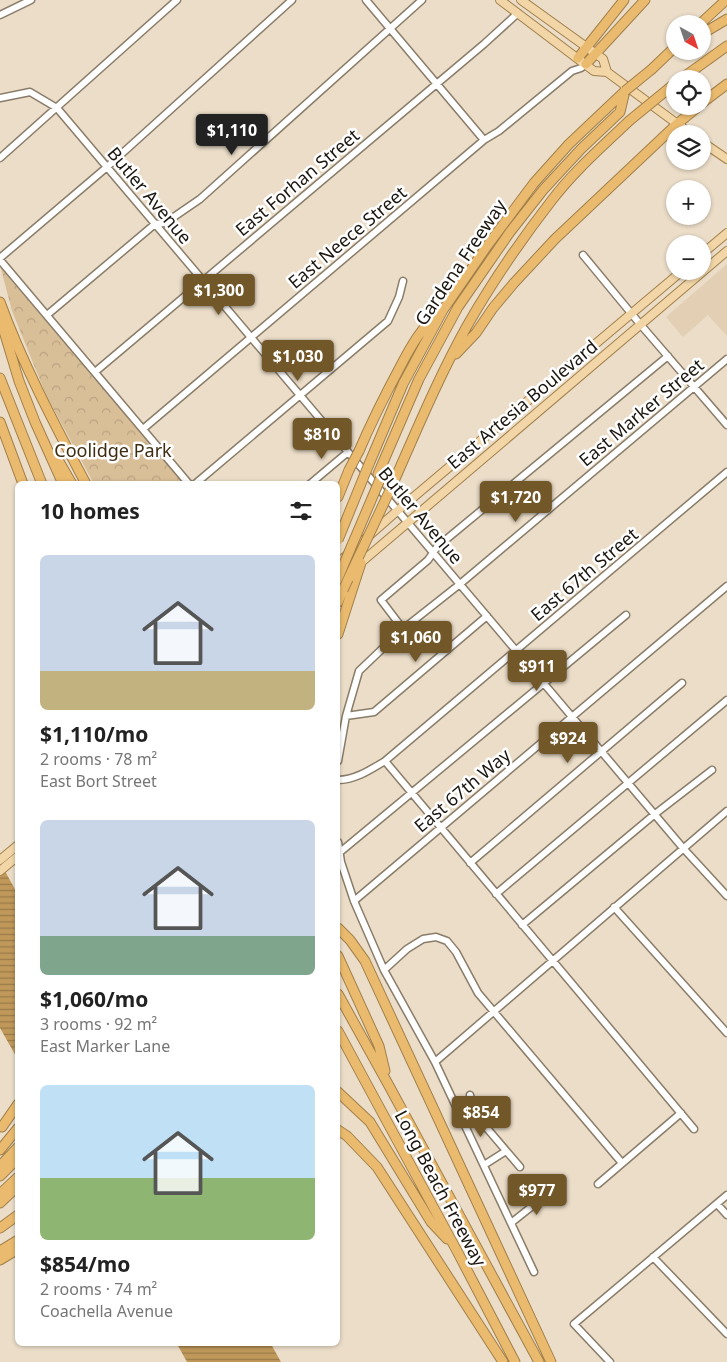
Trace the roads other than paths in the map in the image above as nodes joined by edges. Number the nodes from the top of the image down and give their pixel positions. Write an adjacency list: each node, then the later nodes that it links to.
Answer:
1 (31, 0): 12 (street)
2 (178, 0): 34 (street)
3 (292, 0): 41 (street)
4 (366, 0): 15 (street)
5 (422, 0): 15 (street)
6 (500, 0): 11 (main road)
7 (624, 0): 18 (highway)
8 (645, 0): 19 (highway)
9 (726, 0): 13 (highway)
10 (527, 2): 18 (main road)
11 (518, 13): 21 (main road); 28 (street, East Forhan Street)
12 (0, 15)
13 (710, 15)
14 (727, 19): 16 (highway)
15 (390, 28): 28 (street); 43 (street)
16 (711, 29)
17 (727, 46): 26 (highway)
18 (587, 47): 19 (main road); 21 (highway)
19 (595, 53): 23 (highway); 27 (main road)
20 (666, 56): 24 (highway)
21 (578, 58): 23 (main road); 25 (street, East Neece Street)
22 (666, 59): 24 (highway, Gardena Freeway)
23 (586, 64): 25 (street, East Neece Street); 27 (main road)
24 (652, 69): 30 (highway, Gardena Freeway, bridge)
25 (572, 70): 37 (street, East Neece Street)
26 (694, 70)
27 (607, 72): 36 (main road)
28 (437, 84): 37 (street); 50 (street, East Forhan Street)
29 (727, 84): 32 (highway)
30 (625, 91): 53 (highway, Gardena Freeway); 72 (highway)
31 (666, 91): 42 (highway, bridge)
32 (711, 96)
33 (0, 98): 34 (street, Butler Avenue)
34 (57, 108): 39 (street); 41 (street, Butler Avenue)
35 (688, 115): 36 (highway)
36 (677, 124): 61 (highway)
37 (484, 140): 58 (street, East Neece Street)
38 (711, 148): 40 (main road)
39 (0, 158)
40 (727, 159)
41 (107, 167): 43 (street, Butler Avenue); 48 (street)
42 (536, 221): 61 (highway); 72 (highway)
43 (155, 224): 50 (street, Butler Avenue); 54 (street)
44 (727, 233): 45 (main road)
45 (711, 246)
46 (727, 251): 57 (main road, East Artesia Boulevard)
47 (583, 255): 55 (street)
48 (0, 259): 54 (street)
49 (672, 280): 55 (main road, East Artesia Boulevard)
50 (203, 281): 58 (street, Butler Avenue); 62 (street, East Forhan Street)
51 (403, 281): 65 (street)
52 (0, 302): 77 (highway)
53 (443, 310): 81 (highway, bridge); 85 (highway, Gardena Freeway, bridge)
54 (47, 315): 62 (street)
55 (632, 315): 57 (street); 82 (main road, East Artesia Boulevard)
56 (0, 318): 67 (highway)
57 (640, 324): 59 (street); 83 (main road, East Artesia Boulevard)
58 (252, 338): 65 (street, Butler Avenue); 69 (street, East Neece Street)
59 (668, 356): 64 (street); 86 (street)
60 (727, 359): 64 (street, East Marker Street)
61 (448, 362): 84 (highway, bridge)
62 (95, 372): 69 (street)
63 (0, 378): 74 (highway)
64 (694, 386): 68 (street); 91 (street, East Marker Street)
65 (300, 395): 70 (street, Butler Avenue); 79 (street)
66 (0, 422): 73 (highway)
67 (35, 422): 75 (highway); 76 (highway)
68 (727, 425)
69 (143, 429): 78 (street)
70 (348, 452): 80 (street); 82 (street, Butler Avenue)
71 (727, 472): 98 (street, East 67th Street)
72 (380, 476): 88 (highway); 89 (highway, bridge)
73 (23, 481)
74 (40, 481)
75 (62, 481)
76 (70, 481)
77 (84, 481)
78 (186, 481)
79 (198, 481)
80 (314, 481)
81 (340, 493)
82 (398, 510): 83 (street, Butler Avenue); 87 (main road, East Artesia Boulevard)
83 (407, 522): 86 (street, Butler Avenue); 90 (main road, East Artesia Boulevard)
84 (370, 534): 93 (highway, bridge); 96 (highway, bridge)
85 (340, 535)
86 (433, 552): 91 (street, Butler Avenue); 97 (street)
87 (340, 561)
88 (340, 564)
89 (340, 573)
90 (340, 580)
91 (460, 584): 94 (street, Butler Avenue); 97 (street, East Marker Street)
92 (727, 586): 103 (street, East 67th Way)
93 (340, 597)
94 (487, 616): 98 (street, Butler Avenue); 102 (street)
95 (626, 616): 100 (street)
96 (340, 628)
97 (404, 629): 102 (street, East Marker Street)
98 (516, 651): 100 (street, Butler Avenue); 106 (street, East 67th Street)
99 (682, 683): 105 (street)
100 (544, 684): 103 (street, Butler Avenue); 110 (street)
101 (727, 700): 109 (street)
102 (346, 716): 104 (street, East Marker Street)
103 (572, 716): 105 (street, Butler Avenue); 113 (street, East 67th Way)
104 (340, 750)
105 (601, 750): 109 (street, Butler Avenue); 119 (street)
106 (384, 761): 108 (street, East 67th Street); 110 (street)
107 (712, 770): 112 (street)
108 (340, 780)
109 (628, 783): 112 (street, Butler Avenue); 121 (street)
110 (411, 792): 113 (street); 116 (street)
111 (727, 810): 115 (street)
112 (655, 814): 115 (street, Butler Avenue); 125 (street)
113 (440, 828): 119 (street); 123 (street, East 67th Way)
114 (15, 848): 118 (main road)
115 (683, 848): 122 (street, Butler Avenue); 124 (street)
116 (340, 853): 123 (street)
117 (15, 858): 120 (main road)
118 (0, 860)
119 (470, 863): 121 (street)
120 (0, 871)
121 (496, 894): 125 (street)
122 (727, 896)
123 (354, 901): 129 (street)
124 (614, 907): 128 (street); 132 (street)
125 (522, 925): 128 (street)
126 (340, 930): 179 (highway)
127 (340, 960): 135 (highway)
128 (552, 960): 131 (street); 140 (street)
129 (384, 970): 131 (street); 134 (street)
130 (340, 998): 135 (highway, Long Beach Freeway)
131 (493, 1012): 134 (street); 149 (street)
132 (727, 1034)
133 (340, 1035): 171 (highway, Long Beach Freeway)
134 (435, 1062): 150 (street)
135 (388, 1084): 178 (highway, Long Beach Freeway)
136 (340, 1094): 171 (highway)
137 (470, 1095): 147 (street)
138 (15, 1108): 141 (highway)
139 (15, 1113): 141 (highway)
140 (681, 1114): 142 (street); 149 (street)
141 (1, 1128)
142 (694, 1129)
143 (340, 1131): 176 (highway)
144 (15, 1132): 145 (highway)
145 (0, 1150)
146 (15, 1150): 151 (highway)
147 (506, 1151): 150 (street); 152 (street)
148 (15, 1161): 154 (highway)
149 (622, 1163): 156 (street)
150 (484, 1165): 166 (street)
151 (0, 1166)
152 (520, 1167)
153 (15, 1174): 157 (highway)
154 (0, 1176)
155 (15, 1180): 160 (highway)
156 (598, 1184)
157 (0, 1188)
158 (15, 1189): 162 (highway)
159 (550, 1192): 166 (street)
160 (0, 1194)
161 (727, 1196): 163 (street)
162 (0, 1203)
163 (717, 1204): 164 (street); 172 (street)
164 (727, 1215)
165 (15, 1217): 167 (highway)
166 (511, 1224): 174 (street)
167 (3, 1226)
168 (15, 1244): 170 (highway)
169 (15, 1245): 173 (highway)
170 (0, 1251)
171 (457, 1251): 177 (highway, Long Beach Freeway)
172 (653, 1257): 175 (street); 180 (street)
173 (0, 1260)
174 (534, 1272)
175 (727, 1334)
176 (504, 1362)
177 (515, 1362)
178 (539, 1362)
179 (551, 1362)
180 (610, 1362)

